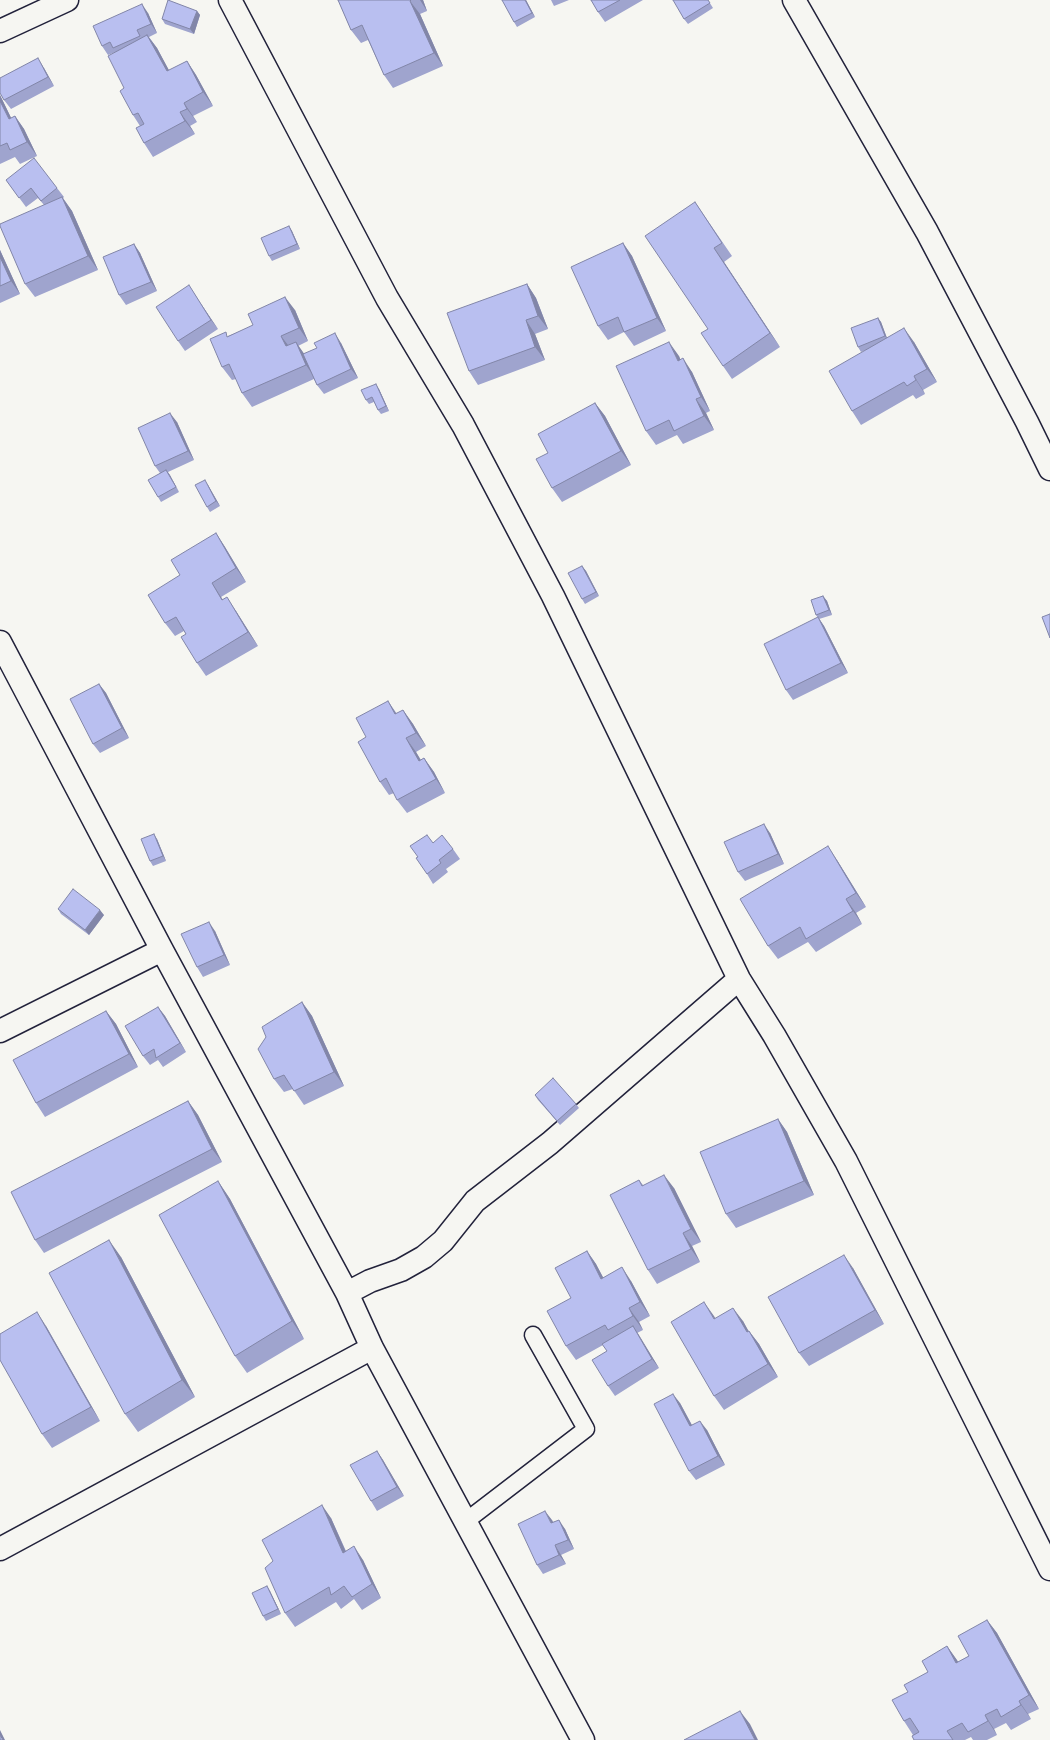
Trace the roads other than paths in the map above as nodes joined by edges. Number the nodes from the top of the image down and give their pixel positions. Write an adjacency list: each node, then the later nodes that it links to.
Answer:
1 (67, 0): 4 (street)
2 (230, 0): 8 (street)
3 (794, 0): 5 (street)
4 (0, 31)
5 (1050, 469)
6 (0, 642): 7 (street)
7 (162, 950): 9 (street); 10 (street)
8 (738, 979): 10 (street); 15 (street)
9 (0, 1031)
10 (346, 1293): 12 (street)
11 (533, 1335): 13 (lane)
12 (372, 1348): 13 (street); 14 (street)
13 (466, 1521): 16 (street)
14 (0, 1549)
15 (1050, 1569)
16 (583, 1740)

